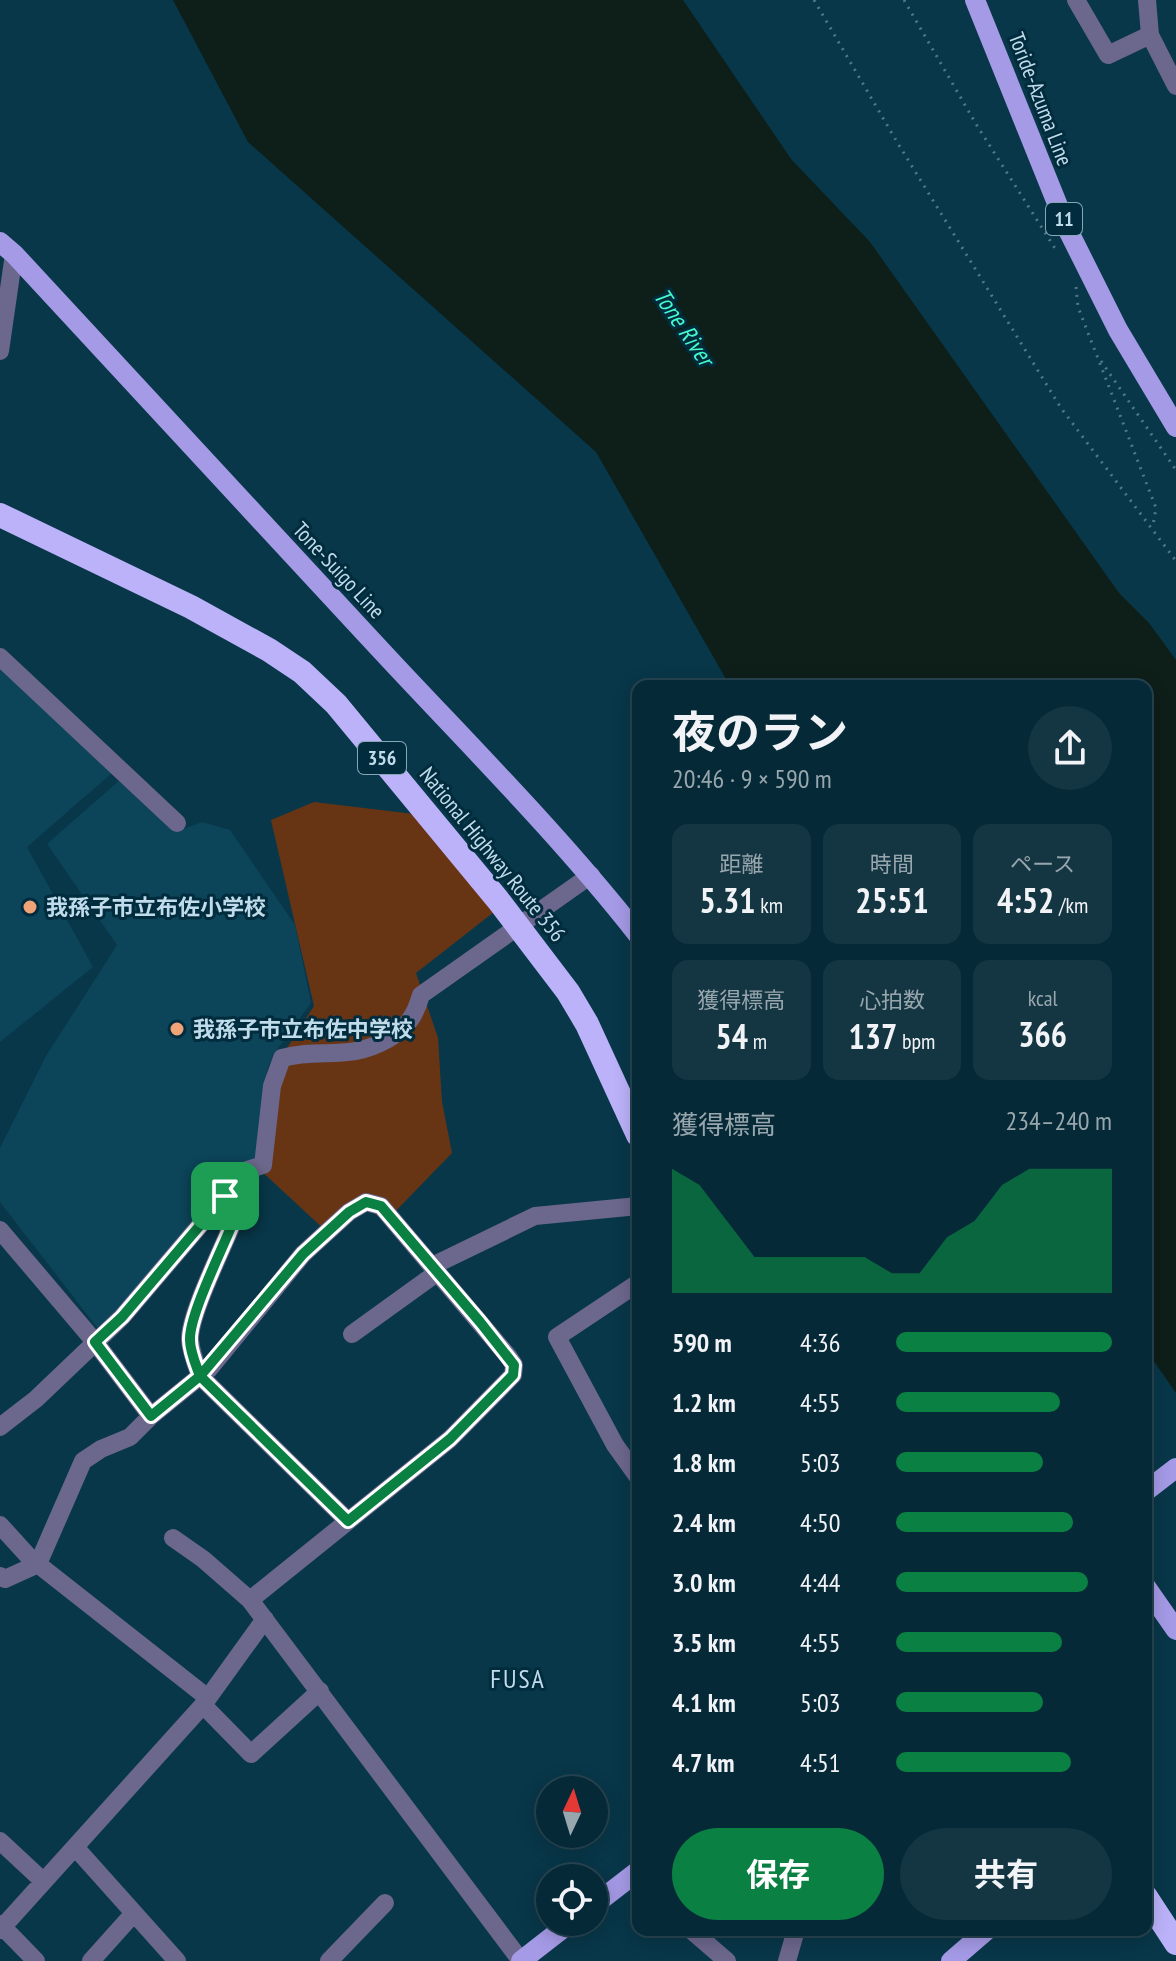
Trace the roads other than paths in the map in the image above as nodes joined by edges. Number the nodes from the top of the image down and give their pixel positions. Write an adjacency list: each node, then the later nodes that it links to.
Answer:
1 (975, 0): 8 (main road, Toride-Azuma Line / 11)
2 (1076, 0): 4 (street)
3 (1147, 0): 4 (street)
4 (1150, 35): 5 (street)
5 (1176, 86)
6 (7, 248): 7 (street); 12 (main road, Tone-Suigo Line)
7 (1, 339)
8 (1176, 427)
9 (0, 515): 13 (highway, National Highway Route 356 / 356)
10 (0, 657): 11 (street)
11 (177, 823)
12 (591, 875): 13 (street); 14 (main road, Tone-Suigo Line)
13 (518, 926): 15 (highway, National Highway Route 356 / 356); 16 (street)
14 (632, 927)
15 (632, 1122)
16 (225, 1196): 22 (street); 23 (street)
17 (632, 1207): 19 (street)
18 (1, 1236): 22 (street)
19 (435, 1269): 21 (street); 23 (street); 29 (street)
20 (632, 1287): 27 (street)
21 (352, 1334)
22 (95, 1342): 24 (street); 25 (street)
23 (200, 1376): 24 (street); 29 (street)
24 (151, 1416): 32 (street)
25 (0, 1427)
26 (1176, 1468): 28 (main road)
27 (632, 1469)
28 (1152, 1486)
29 (348, 1521): 35 (street)
30 (0, 1525): 32 (street)
31 (173, 1538): 35 (street)
32 (38, 1564): 33 (street); 39 (street)
33 (0, 1576)
34 (1152, 1596): 37 (main road)
35 (250, 1600): 36 (street)
36 (265, 1619): 38 (street); 39 (street)
37 (1176, 1630)
38 (320, 1691): 39 (street); 58 (street)
39 (206, 1702): 41 (street)
40 (0, 1841): 43 (street)
41 (75, 1847): 43 (street); 47 (street)
42 (632, 1876): 44 (main road)
43 (43, 1881): 48 (street)
44 (608, 1894)
45 (385, 1903): 57 (street)
46 (1152, 1906): 53 (highway)
47 (134, 1913): 55 (street); 56 (street)
48 (1, 1927): 54 (street)
49 (553, 1936): 58 (main road)
50 (698, 1936): 59 (street)
51 (794, 1936): 60 (street)
52 (980, 1936): 61 (main road)
53 (1176, 1943)
54 (36, 1961)
55 (91, 1961)
56 (177, 1961)
57 (329, 1961)
58 (521, 1961)
59 (727, 1961)
60 (787, 1961)
61 (951, 1961)

